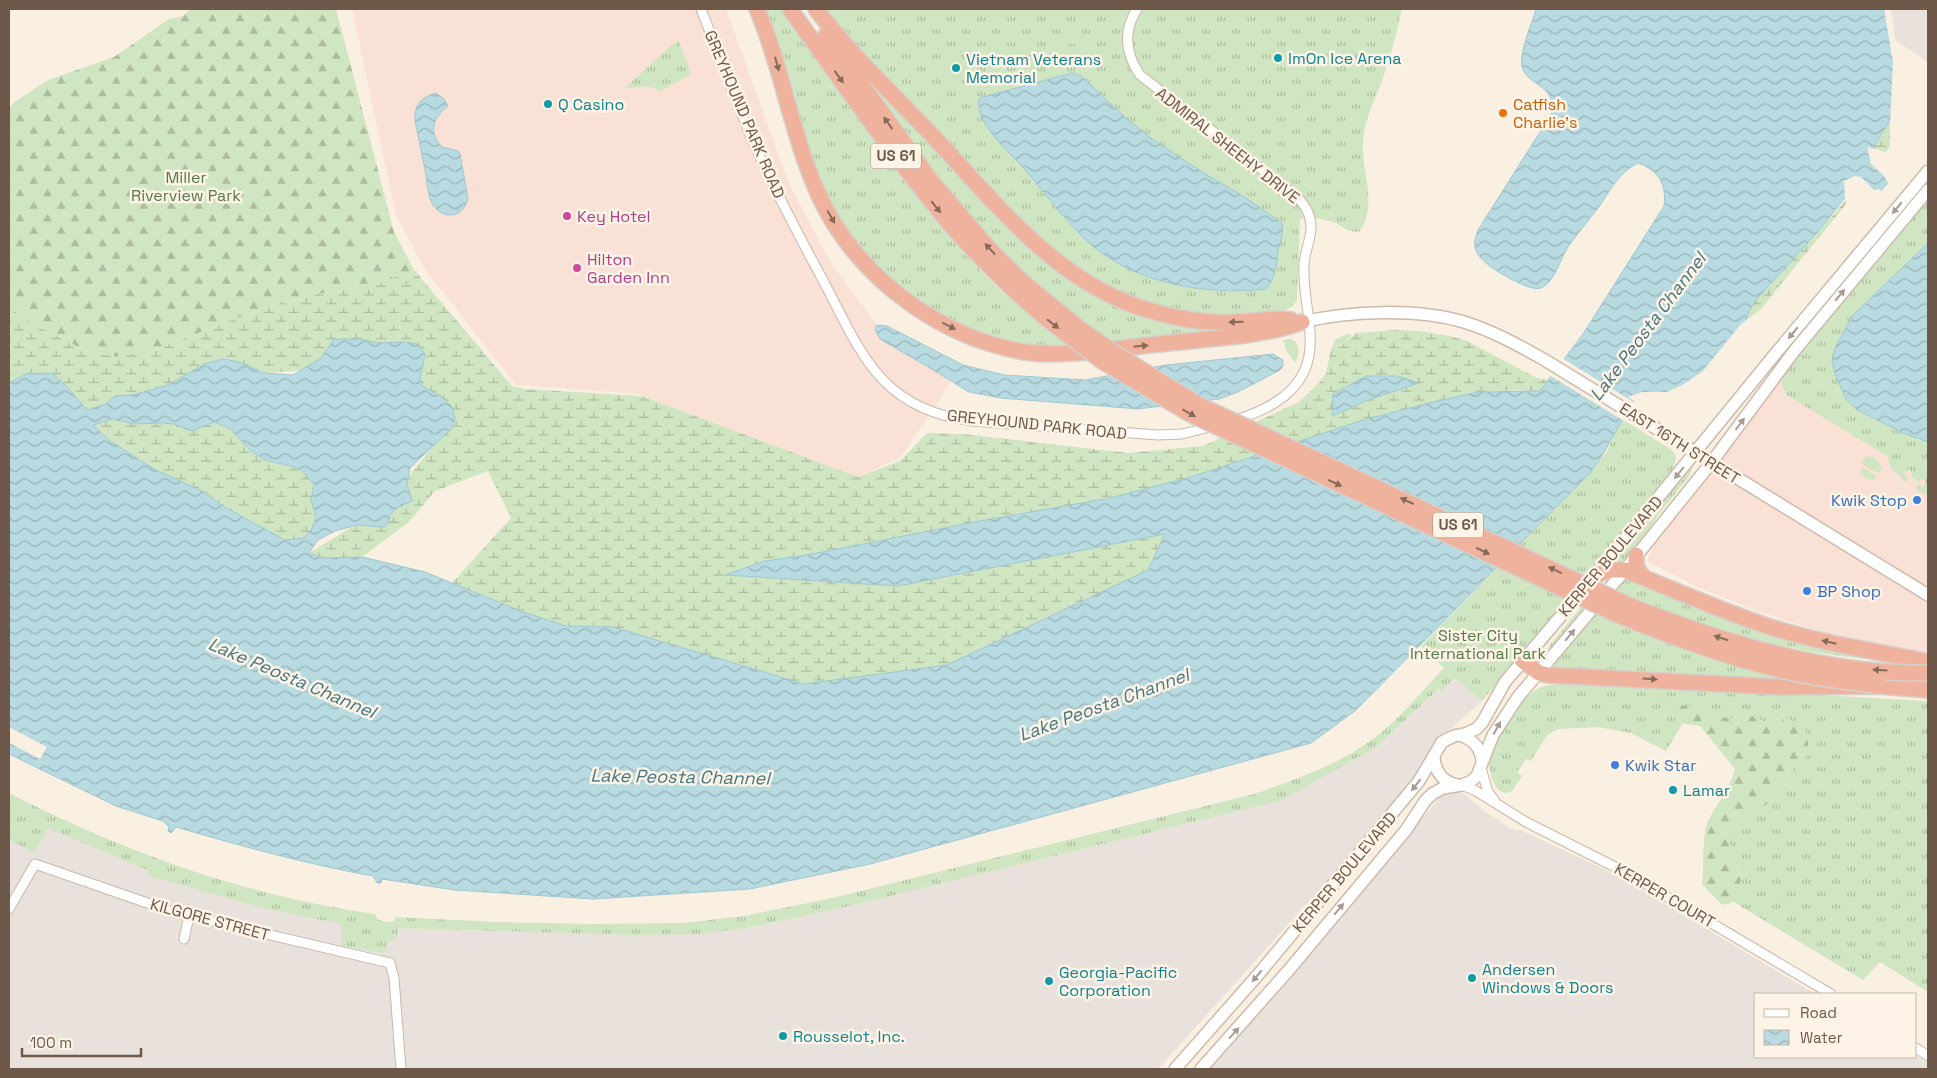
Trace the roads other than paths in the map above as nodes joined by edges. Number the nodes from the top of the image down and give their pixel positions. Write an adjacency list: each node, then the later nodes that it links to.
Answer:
1 (701, 9): 10 (street, GREYHOUND PARK ROAD)
2 (757, 9): 10 (highway, one-way to 10)
3 (790, 9): 9 (highway, US 61, one-way to 9)
4 (807, 9): 9 (highway, US 61, one-way to 4)
5 (816, 9): 10 (highway, one-way to 5)
6 (1137, 9): 10 (street, ADMIRAL SHEEHY DRIVE)
7 (1928, 171): 11 (main road, KERPER BOULEVARD, one-way to 11)
8 (1928, 190): 12 (main road, KERPER BOULEVARD, one-way to 8)
9 (1020, 288): 21 (highway, US 61, one-way to 9, bridge); 22 (highway, US 61, one-way to 22, bridge)
10 (1305, 321): 11 (main road, EAST 16TH STREET)
11 (1695, 453): 12 (main road, EAST 16TH STREET); 15 (main road, KERPER BOULEVARD, one-way to 15)
12 (1711, 463): 13 (main road, KERPER BOULEVARD); 17 (main road, EAST 16TH STREET)
13 (1636, 555): 14 (main road, KERPER BOULEVARD); 16 (highway)
14 (1625, 570): 15 (highway); 16 (highway); 20 (main road, KERPER BOULEVARD, one-way to 14)
15 (1595, 575): 18 (main road, KERPER BOULEVARD)
16 (1643, 577): 19 (highway, one-way to 16)
17 (1928, 595)
18 (1522, 660): 20 (highway); 24 (main road, KERPER BOULEVARD)
19 (1928, 662)
20 (1539, 672): 22 (highway, one-way to 22, bridge); 26 (main road, KERPER BOULEVARD, one-way to 20)
21 (1928, 673)
22 (1879, 686): 23 (highway, US 61)
23 (1928, 690)
24 (1460, 735): 25 (main road, KERPER BOULEVARD); 26 (main road)
25 (1434, 757): 27 (main road); 36 (main road, KERPER BOULEVARD, one-way to 36)
26 (1482, 765): 27 (main road, KERPER BOULEVARD); 28 (street)
27 (1460, 785): 28 (street, KERPER COURT); 37 (main road, KERPER BOULEVARD, one-way to 27)
28 (1496, 804): 32 (street, KERPER COURT)
29 (9, 909): 30 (street, KILGORE STREET)
30 (189, 916): 31 (street); 35 (street, KILGORE STREET)
31 (184, 939)
32 (1829, 993)
33 (1917, 1049): 34 (street)
34 (1928, 1056)
35 (400, 1069)
36 (1174, 1069)
37 (1201, 1069)

